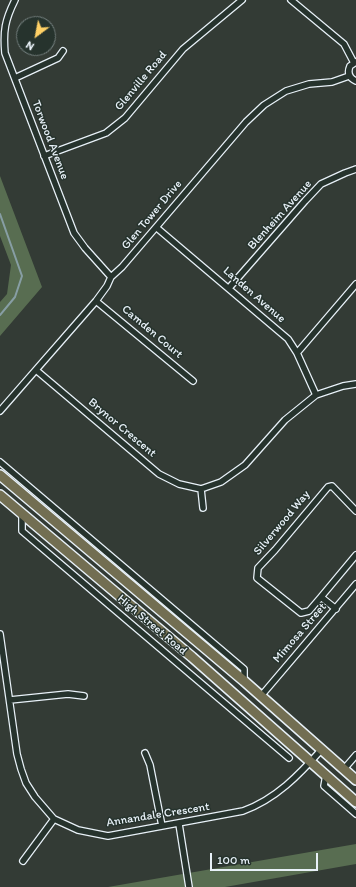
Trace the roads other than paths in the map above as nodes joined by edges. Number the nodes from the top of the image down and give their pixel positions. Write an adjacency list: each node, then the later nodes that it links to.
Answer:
1 (15, 0): 7 (street, Torwood Avenue)
2 (242, 0): 9 (street, Glenville Road)
3 (291, 0): 5 (street)
4 (64, 51): 7 (street)
5 (355, 62): 6 (street)
6 (349, 76): 8 (street); 11 (street, Glen Tower Drive)
7 (15, 78): 9 (street, Torwood Avenue)
8 (356, 81)
9 (44, 156): 12 (street, Torwood Avenue)
10 (356, 169): 14 (street, Blenheim Avenue)
11 (157, 228): 12 (street, Glen Tower Drive); 14 (street, Landen Avenue)
12 (111, 277): 15 (street, Glen Tower Drive)
13 (356, 284): 16 (street)
14 (229, 288): 16 (street, Landen Avenue)
15 (96, 301): 17 (street, Glen Tower Drive); 18 (street, Camden Court)
16 (297, 353): 20 (street, Landen Avenue)
17 (36, 370): 21 (street, Glen Tower Drive); 24 (street, Brynor Crescent)
18 (193, 381)
19 (356, 384): 20 (street)
20 (316, 395): 24 (street)
21 (0, 411)
22 (0, 462): 34 (street, High Street Road)
23 (0, 475): 34 (main road, High Street Road)
24 (201, 489): 26 (street)
25 (2, 499): 28 (main road, High Street Road)
26 (202, 508)
27 (356, 511): 31 (street, Silverwood Way)
28 (22, 513): 39 (main road, High Street Road); 41 (street, High Street Road)
29 (356, 555): 31 (street, Silverwood Way)
30 (356, 584): 32 (street, Mimosa Street)
31 (321, 597): 32 (street)
32 (336, 608): 36 (street, Mimosa Street)
33 (0, 634): 37 (street, Annandale Crescent)
34 (244, 681): 36 (main road, High Street Road)
35 (84, 696): 37 (street)
36 (260, 696): 38 (main road, High Street Road)
37 (10, 700): 51 (street, Annandale Crescent)
38 (299, 729): 39 (main road); 40 (main road, High Street Road)
39 (289, 743): 41 (street); 45 (main road, High Street Road)
40 (322, 748): 45 (street, Annandale Crescent); 46 (main road, High Street Road)
41 (279, 749): 44 (street, High Street Road)
42 (144, 754): 53 (street)
43 (356, 755): 46 (street)
44 (289, 758)
45 (310, 762): 47 (main road, High Street Road); 52 (street, Annandale Crescent)
46 (344, 770): 48 (main road, High Street Road)
47 (326, 775): 49 (main road, High Street Road); 50 (street)
48 (356, 780)
49 (356, 802)
50 (356, 814)
51 (54, 819): 53 (street, Annandale Crescent); 54 (street)
52 (179, 824): 53 (street, Annandale Crescent); 55 (street)
53 (162, 826)
54 (22, 861)
55 (189, 887)

